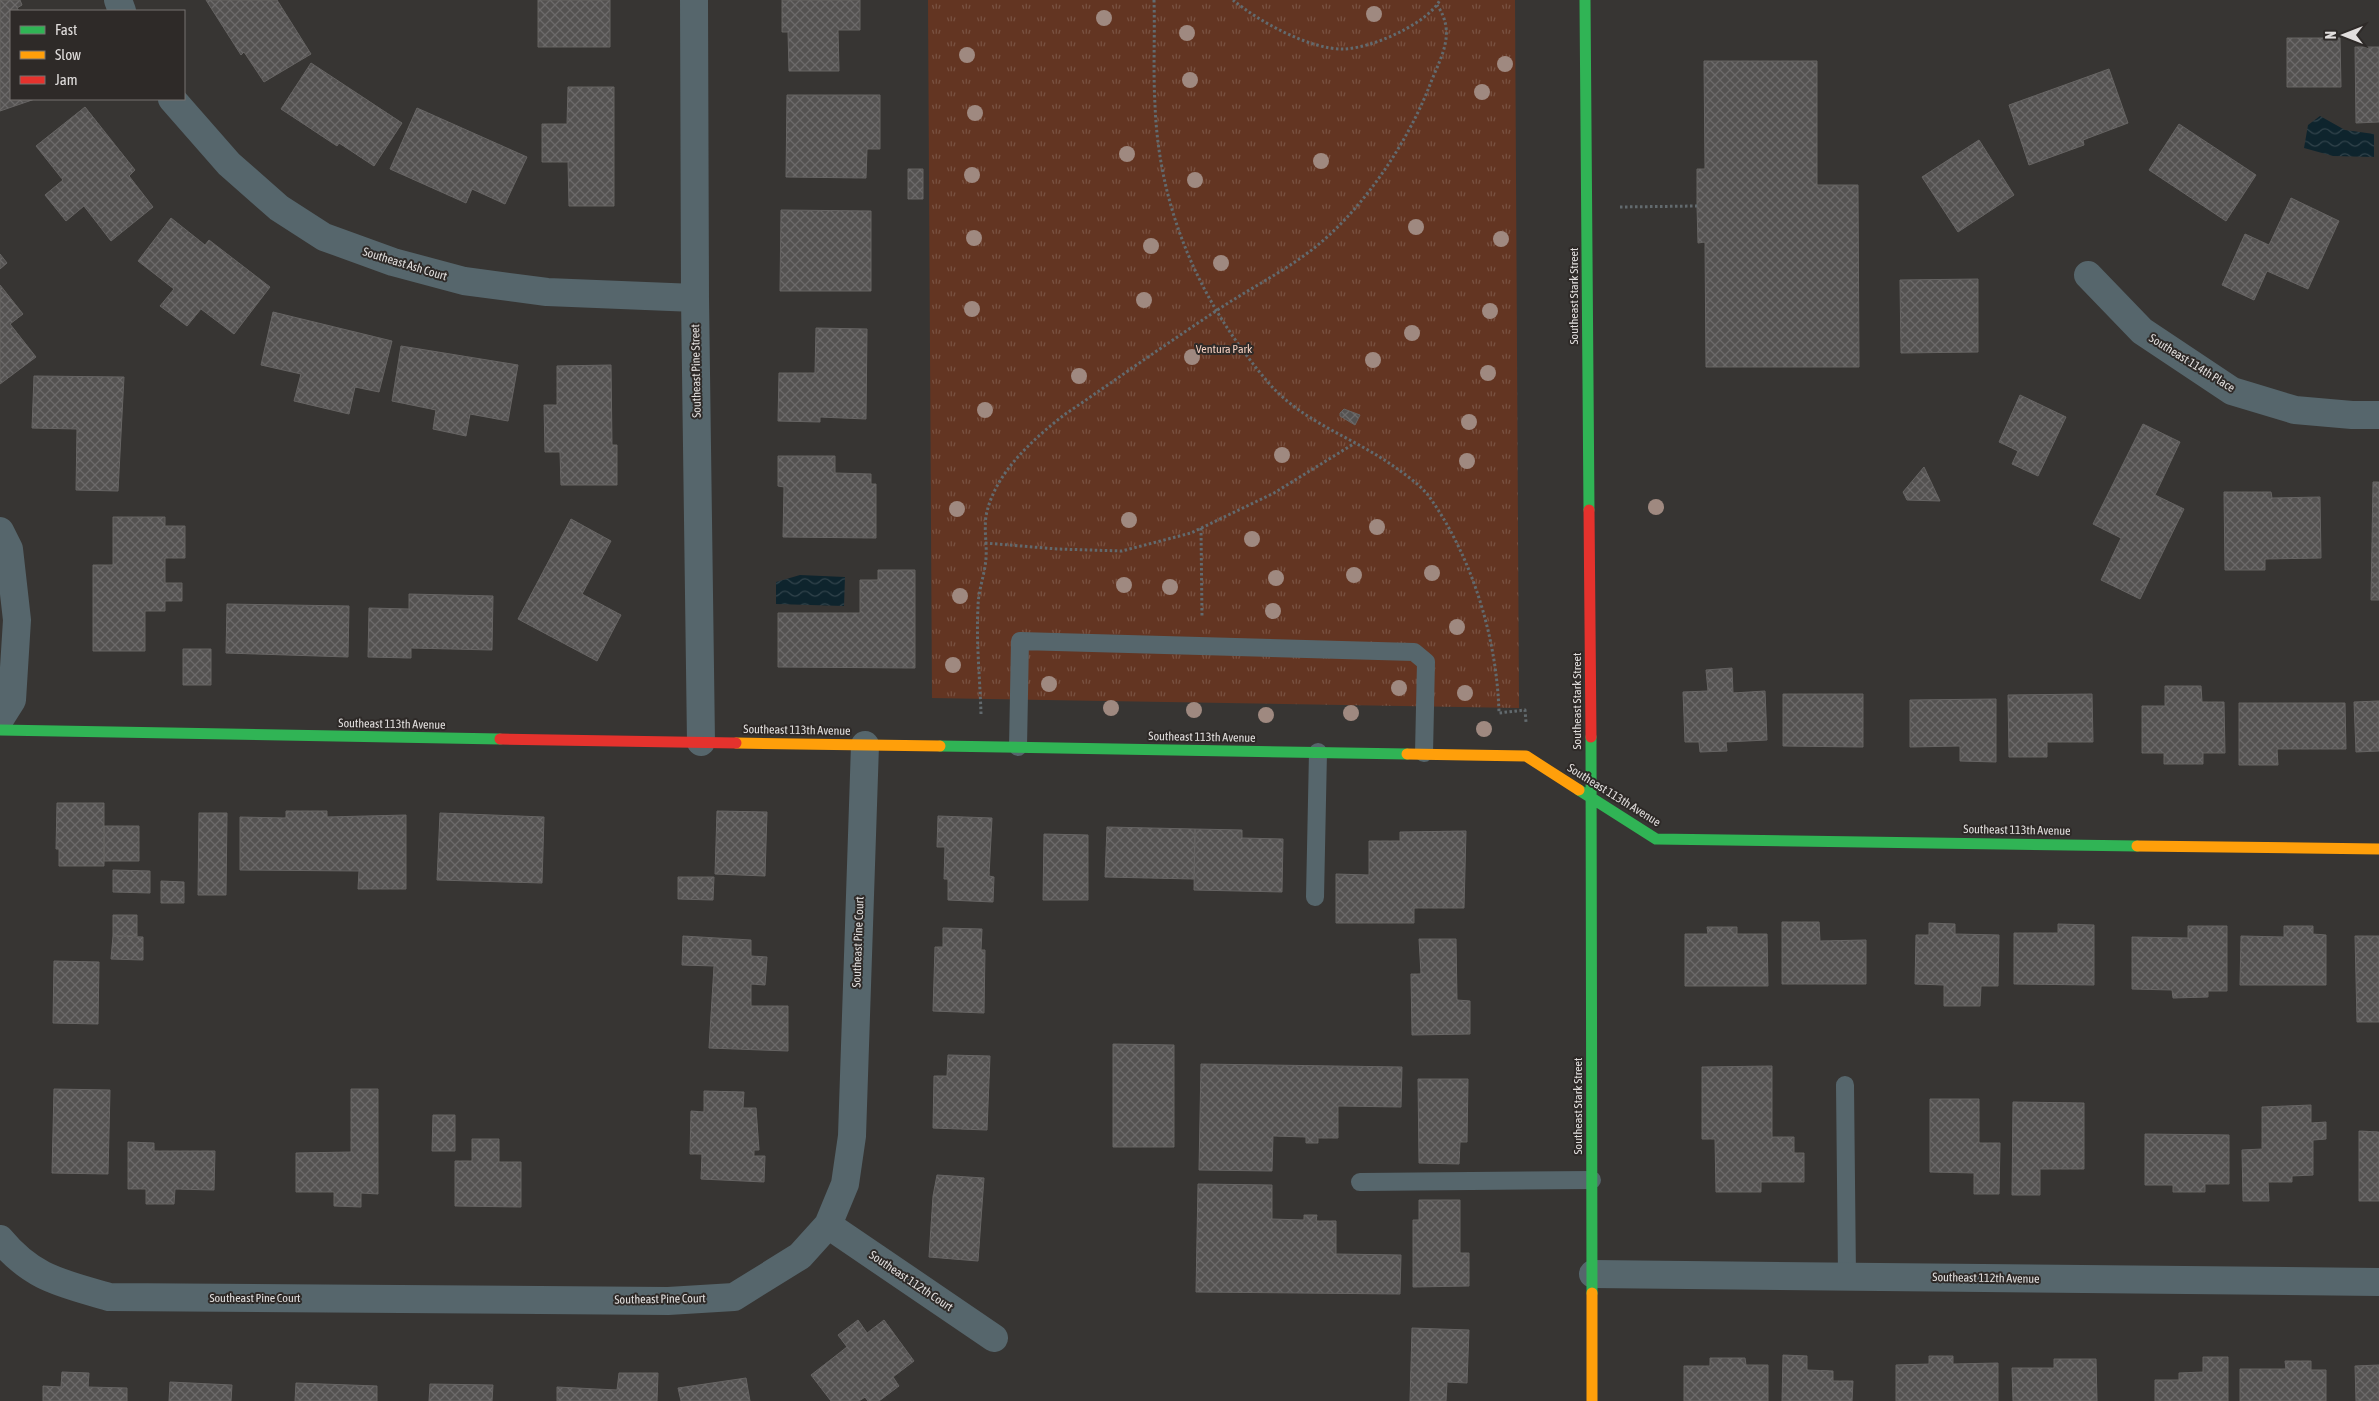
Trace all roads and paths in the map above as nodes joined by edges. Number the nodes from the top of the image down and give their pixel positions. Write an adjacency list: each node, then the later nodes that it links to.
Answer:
1 (694, 0): 11 (street, Southeast Pine Street)
2 (1154, 0): 12 (path)
3 (1233, 0): 6 (path)
4 (1440, 0): 6 (path)
5 (1585, 0): 9 (street, Southeast Stark Street)
6 (1437, 5): 12 (path)
7 (173, 100): 11 (street, Southeast Ash Court)
8 (1697, 206): 9 (path)
9 (1587, 207): 28 (street, Southeast Stark Street)
10 (2088, 275): 13 (street, Southeast 114th Place)
11 (695, 298): 21 (street, Southeast Pine Street)
12 (1216, 311): 14 (path); 17 (path)
13 (2379, 415)
14 (1354, 443): 15 (path); 27 (path)
15 (1201, 528): 17 (path); 18 (path)
16 (0, 531): 19 (street)
17 (985, 543): 23 (path)
18 (1202, 646): 24 (lane); 26 (lane)
19 (0, 719)
20 (0, 730): 21 (street, Southeast 113th Avenue)
21 (700, 742): 22 (street, Southeast 113th Avenue)
22 (865, 745): 23 (street, Southeast 113th Avenue); 34 (street, Southeast Pine Court)
23 (982, 747): 24 (street, Southeast 113th Avenue)
24 (1018, 747): 25 (street, Southeast 113th Avenue)
25 (1318, 752): 26 (street, Southeast 113th Avenue); 30 (lane)
26 (1424, 753): 27 (street, Southeast 113th Avenue)
27 (1526, 756): 28 (street, Southeast 113th Avenue)
28 (1591, 798): 29 (street, Southeast 113th Avenue); 32 (street, Southeast Stark Street)
29 (2379, 850)
30 (1315, 896)
31 (1845, 1085): 37 (lane)
32 (1592, 1180): 33 (lane); 36 (street, Southeast Stark Street)
33 (1360, 1182)
34 (828, 1225): 35 (street, Southeast Pine Court); 39 (street, Southeast 112th Court)
35 (0, 1239)
36 (1593, 1274): 37 (street, Southeast 112th Avenue); 40 (street, Southeast Stark Street)
37 (1847, 1276): 38 (street, Southeast 112th Avenue)
38 (2379, 1282)
39 (994, 1338)
40 (1592, 1401)

